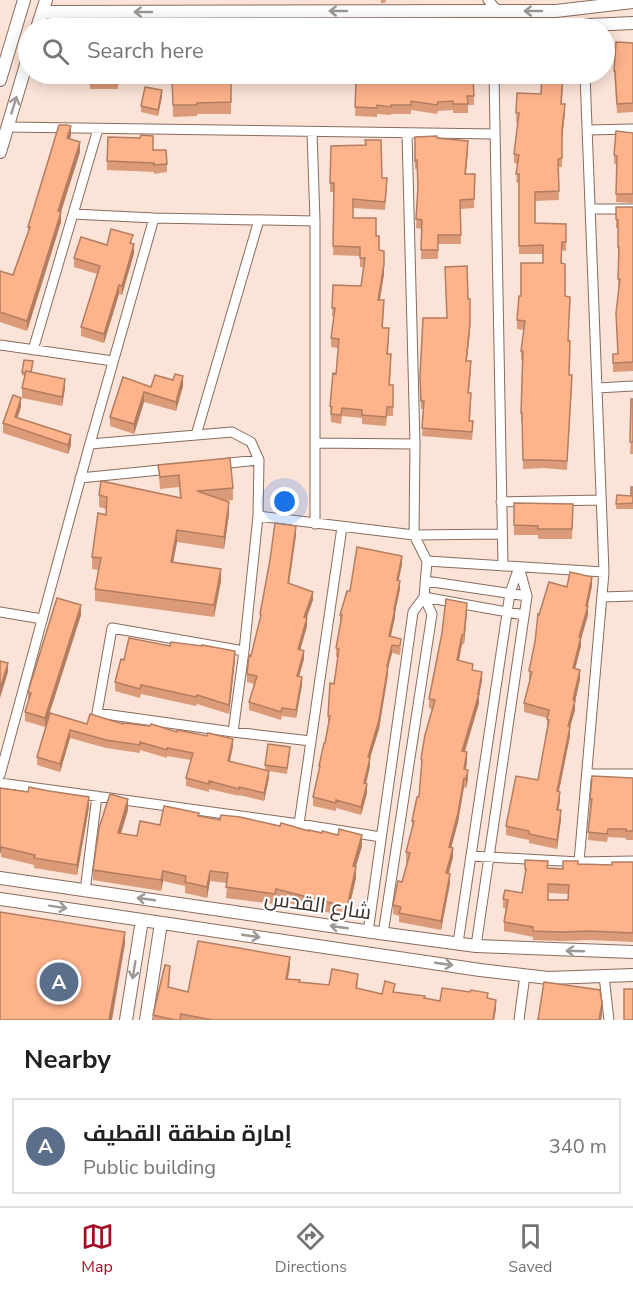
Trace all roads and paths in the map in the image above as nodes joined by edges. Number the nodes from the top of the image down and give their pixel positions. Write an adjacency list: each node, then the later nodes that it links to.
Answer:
1 (24, 0): 9 (main road)
2 (488, 0): 6 (street)
3 (633, 2): 6 (main road, one-way to 6)
4 (44, 6): 5 (main road, one-way to 4)
5 (171, 6): 6 (main road, one-way to 5)
6 (498, 11)
7 (633, 23): 8 (main road)
8 (615, 24)
9 (2, 65): 10 (main road)
10 (0, 80)
11 (21, 84): 14 (main road, one-way to 11)
12 (494, 84): 20 (street)
13 (585, 84): 17 (street)
14 (8, 128): 15 (street); 21 (main road)
15 (98, 129): 18 (street); 24 (street)
16 (633, 129): 17 (street)
17 (587, 130): 22 (street)
18 (312, 132): 19 (street); 27 (street)
19 (407, 133): 20 (street); 36 (street)
20 (495, 134): 42 (street)
21 (0, 152)
22 (590, 209): 23 (street); 32 (street)
23 (633, 209)
24 (73, 214): 25 (street); 29 (street)
25 (154, 218): 26 (street); 30 (street)
26 (259, 220): 27 (street); 33 (street)
27 (315, 221): 34 (street)
28 (0, 345): 29 (street)
29 (33, 350): 30 (street)
30 (113, 361): 35 (street)
31 (633, 386): 32 (street)
32 (597, 388): 41 (street)
33 (196, 435): 35 (street); 37 (street)
34 (315, 443): 36 (street); 44 (street)
35 (90, 444): 40 (street)
36 (415, 444): 47 (street)
37 (259, 460): 38 (street); 43 (street)
38 (211, 465)
39 (176, 468): 40 (street)
40 (80, 478): 61 (street)
41 (601, 500): 42 (street); 51 (street)
42 (501, 502): 46 (street)
43 (258, 516): 44 (street); 62 (street)
44 (315, 524): 45 (street)
45 (342, 527): 47 (street); 64 (street)
46 (502, 534): 47 (street); 49 (street)
47 (414, 535): 48 (street)
48 (427, 561): 49 (street); 52 (street)
49 (503, 566): 50 (street)
50 (519, 567): 51 (street); 53 (street); 54 (street)
51 (604, 572): 57 (street)
52 (426, 581): 53 (street); 56 (street)
53 (510, 593): 54 (street); 58 (street)
54 (527, 596): 60 (street)
55 (633, 596): 57 (street)
56 (424, 597): 58 (street); 71 (street); 82 (street)
57 (603, 597): 65 (street)
58 (507, 611): 60 (street); 72 (street)
59 (0, 612): 61 (street)
60 (524, 615): 73 (street)
61 (42, 619): 67 (street)
62 (244, 651): 63 (street); 63 (street)
63 (233, 732): 64 (street)
64 (311, 741): 70 (street)
65 (587, 774): 66 (street); 75 (street)
66 (633, 774)
67 (0, 775)
68 (0, 783): 69 (street)
69 (97, 796): 70 (street); 77 (street)
70 (299, 824): 71 (street)
71 (381, 837): 81 (street)
72 (471, 855): 73 (street); 83 (street)
73 (488, 857): 75 (street); 84 (street)
74 (633, 861): 75 (street)
75 (579, 862)
76 (0, 878): 77 (main road, شارع القدس)
77 (86, 891): 81 (main road, شارع القدس, one-way to 77)
78 (0, 899): 79 (main road, one-way to 79)
79 (142, 920): 80 (main road); 89 (main road, one-way to 89)
80 (160, 923): 86 (main road, one-way to 86); 90 (main road)
81 (368, 932): 82 (main road, شارع القدس)
82 (383, 934): 83 (main road, شارع القدس)
83 (458, 943): 84 (main road, شارع القدس)
84 (476, 946): 85 (main road, شارع القدس, one-way to 84)
85 (633, 952)
86 (525, 975): 88 (main road); 91 (street)
87 (633, 975): 88 (main road)
88 (604, 976): 92 (street)
89 (126, 1020)
90 (146, 1020)
91 (519, 1020)
92 (609, 1020)

